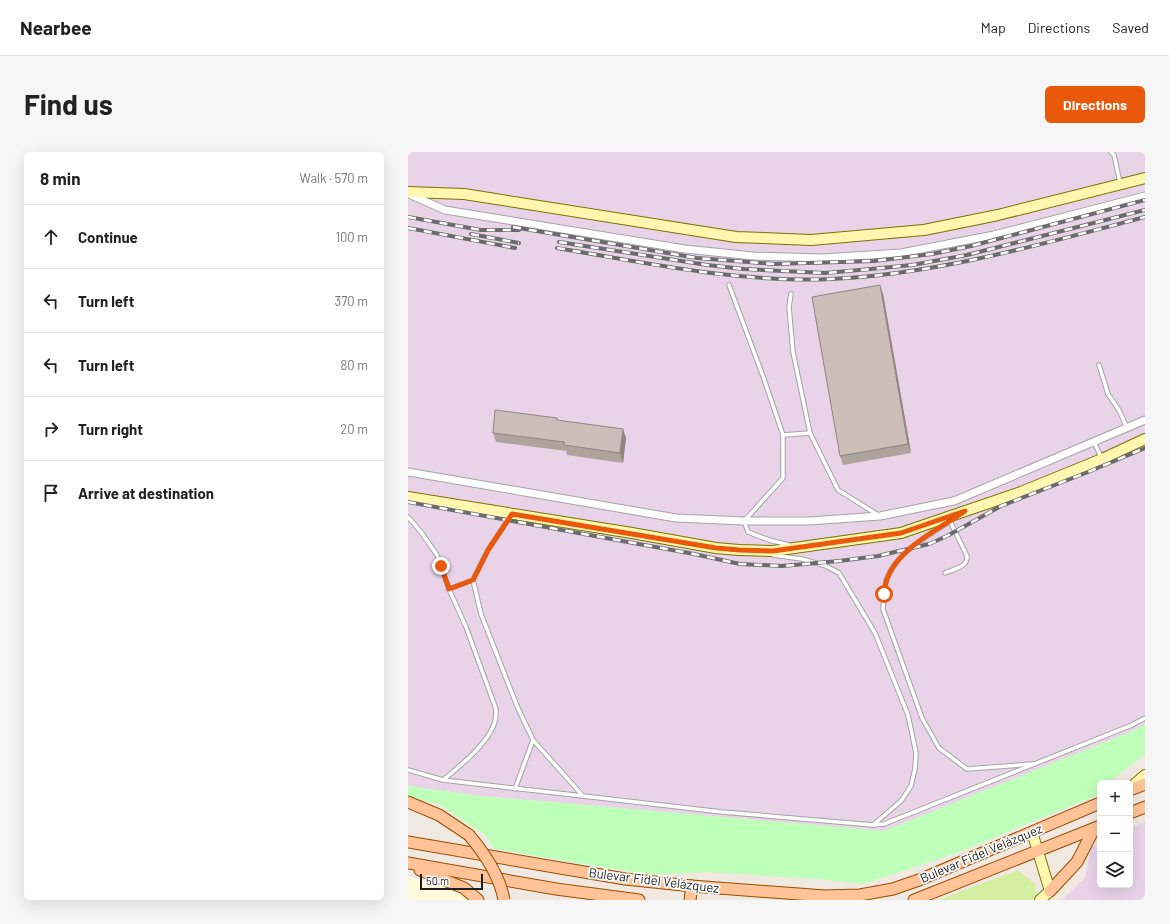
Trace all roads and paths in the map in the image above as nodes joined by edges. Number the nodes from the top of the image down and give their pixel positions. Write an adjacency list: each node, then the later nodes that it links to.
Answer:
1 (1111, 152): 3 (lane)
2 (1145, 178): 3 (street)
3 (1120, 184): 4 (street)
4 (408, 193): 5 (street)
5 (1145, 196)
6 (729, 285): 12 (lane)
7 (791, 294): 11 (lane)
8 (1099, 365): 10 (lane)
9 (1145, 420): 10 (street)
10 (1127, 428): 14 (street)
11 (810, 433): 12 (lane); 20 (lane)
12 (783, 435): 22 (lane)
13 (1145, 440): 15 (street)
14 (1094, 442): 15 (lane); 20 (street)
15 (1102, 459): 18 (street)
16 (408, 472): 22 (street)
17 (408, 497): 19 (street)
18 (965, 511): 23 (lane); 24 (street)
19 (512, 514): 25 (street); 27 (lane)
20 (880, 516): 22 (street)
21 (408, 517): 28 (lane)
22 (744, 521): 24 (lane)
23 (950, 521): 26 (lane); 31 (lane)
24 (798, 547): 25 (street)
25 (739, 550): 46 (lane)
26 (945, 573)
27 (473, 580): 28 (lane); 30 (lane)
28 (449, 589): 34 (lane)
29 (1145, 718): 31 (lane)
30 (533, 740): 38 (lane); 39 (lane)
31 (1038, 763): 46 (lane)
32 (408, 770): 34 (lane)
33 (1145, 774): 36 (street)
34 (443, 780): 38 (lane)
35 (1145, 784): 37 (main road)
36 (1133, 786)
37 (1133, 788)
38 (515, 789): 39 (lane)
39 (583, 796): 46 (lane)
40 (408, 802): 58 (main road, bridge)
41 (1097, 804): 48 (main road, Bulevar Fidel Velázquez)
42 (1145, 807): 44 (main road)
43 (1145, 811): 45 (street)
44 (1133, 813)
45 (1133, 813)
46 (873, 825)
47 (1097, 828): 50 (main road, Bulevar Fidel Velázquez); 54 (main road)
48 (1032, 832): 50 (street); 55 (main road, Bulevar Fidel Velázquez)
49 (408, 842): 53 (main road, Bulevar Fidel Velázquez)
50 (1038, 851): 54 (street); 62 (main road, Bulevar Fidel Velázquez)
51 (408, 863): 56 (main road, Bulevar Fidel Velázquez)
52 (408, 866): 57 (main road)
53 (692, 886): 55 (main road, Bulevar Fidel Velázquez); 60 (main road)
54 (1050, 890): 63 (street)
55 (860, 895): 61 (street)
56 (622, 899): 59 (main road, Bulevar Fidel Velázquez)
57 (478, 900)
58 (504, 900)
59 (639, 900)
60 (690, 900)
61 (848, 900)
62 (914, 900)
63 (1040, 900)

